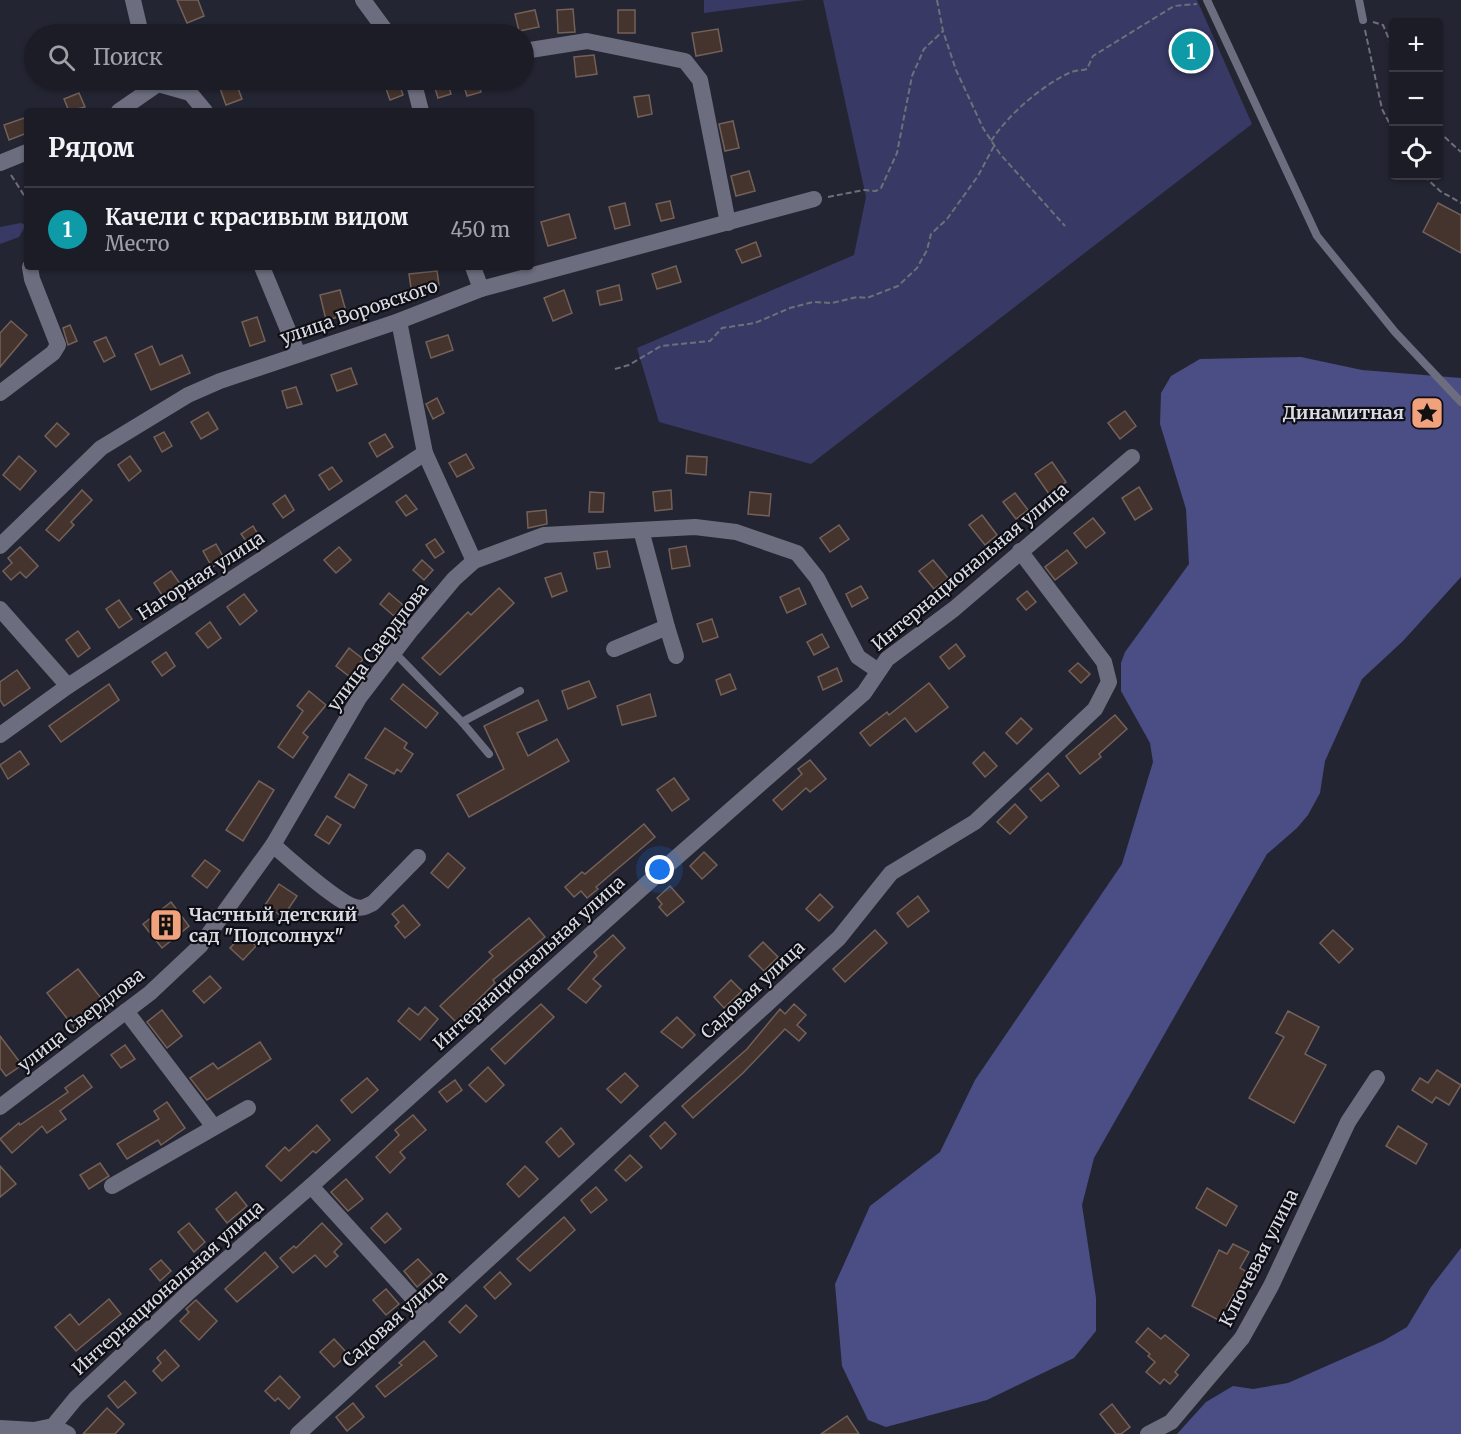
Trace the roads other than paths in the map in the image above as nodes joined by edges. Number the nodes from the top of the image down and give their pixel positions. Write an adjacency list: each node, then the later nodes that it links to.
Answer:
1 (363, 0): 7 (street)
2 (1359, 0): 5 (lane)
3 (137, 2): 6 (street)
4 (1208, 2): 26 (lane)
5 (1363, 20)
6 (140, 24)
7 (381, 24)
8 (534, 49): 18 (street)
9 (147, 90): 12 (street)
10 (181, 90): 13 (street)
11 (416, 90): 14 (street)
12 (123, 108)
13 (202, 108)
14 (420, 108)
15 (24, 153): 16 (street)
16 (2, 162)
17 (814, 199): 18 (street, улица Воровского)
18 (728, 223): 22 (street, улица Воровского)
19 (30, 270): 25 (street)
20 (263, 270): 24 (street)
21 (474, 270): 22 (street)
22 (481, 289): 23 (street, улица Воровского)
23 (399, 321): 24 (street, улица Воровского); 27 (street)
24 (298, 354): 30 (street, улица Воровского)
25 (0, 393)
26 (1461, 402)
27 (425, 453): 32 (street); 39 (street, Нагорная улица)
28 (1132, 457): 31 (street, Интернациональная улица)
29 (641, 530): 32 (street, улица Свердлова); 34 (street); 38 (street, улица Свердлова)
30 (0, 546)
31 (1020, 551): 38 (street, Интернациональная улица); 53 (street, Садовая улица)
32 (474, 561): 36 (street, улица Свердлова)
33 (0, 609): 39 (street)
34 (667, 627): 35 (street); 37 (street)
35 (614, 649)
36 (395, 653): 41 (lane); 44 (street, улица Свердлова)
37 (676, 656)
38 (878, 670): 52 (street, Интернациональная улица)
39 (68, 686): 42 (street, Нагорная улица)
40 (520, 691): 41 (lane)
41 (462, 722): 43 (lane)
42 (0, 735)
43 (489, 754)
44 (273, 846): 45 (street); 46 (street, улица Свердлова)
45 (418, 857)
46 (126, 1011): 48 (street, улица Свердлова); 50 (street)
47 (1377, 1078): 58 (street, Ключевая улица)
48 (0, 1107)
49 (248, 1108): 50 (street)
50 (214, 1127): 51 (street)
51 (112, 1186)
52 (311, 1186): 53 (street); 54 (street, Интернациональная улица)
53 (428, 1315): 57 (street, Садовая улица)
54 (52, 1426): 55 (street); 56 (street)
55 (0, 1428)
56 (68, 1434)
57 (298, 1434)
58 (1148, 1434)

